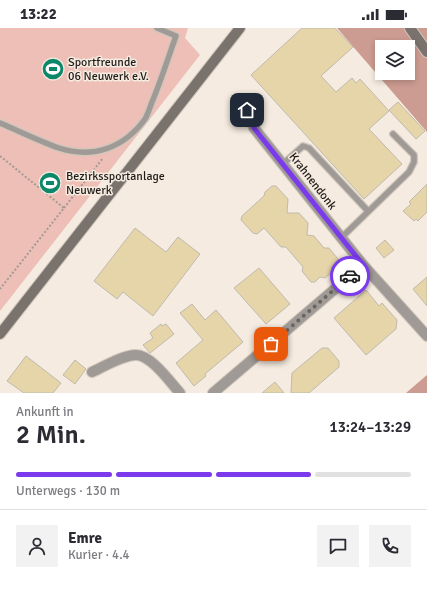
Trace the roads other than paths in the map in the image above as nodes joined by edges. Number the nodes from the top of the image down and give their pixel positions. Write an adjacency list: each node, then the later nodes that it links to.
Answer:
1 (157, 28): 6 (lane)
2 (240, 28): 12 (main road)
3 (410, 28): 4 (main road)
4 (427, 52)
5 (247, 110): 8 (street, Krahnendonk)
6 (0, 123)
7 (393, 134): 9 (lane)
8 (283, 164): 9 (lane); 10 (street, Krahnendonk)
9 (368, 211): 10 (lane)
10 (341, 238): 11 (street, Krahnendonk)
11 (363, 265): 13 (street, Krahnendonk); 16 (street)
12 (0, 334)
13 (427, 336)
14 (92, 372): 15 (street)
15 (180, 393)
16 (213, 393)

